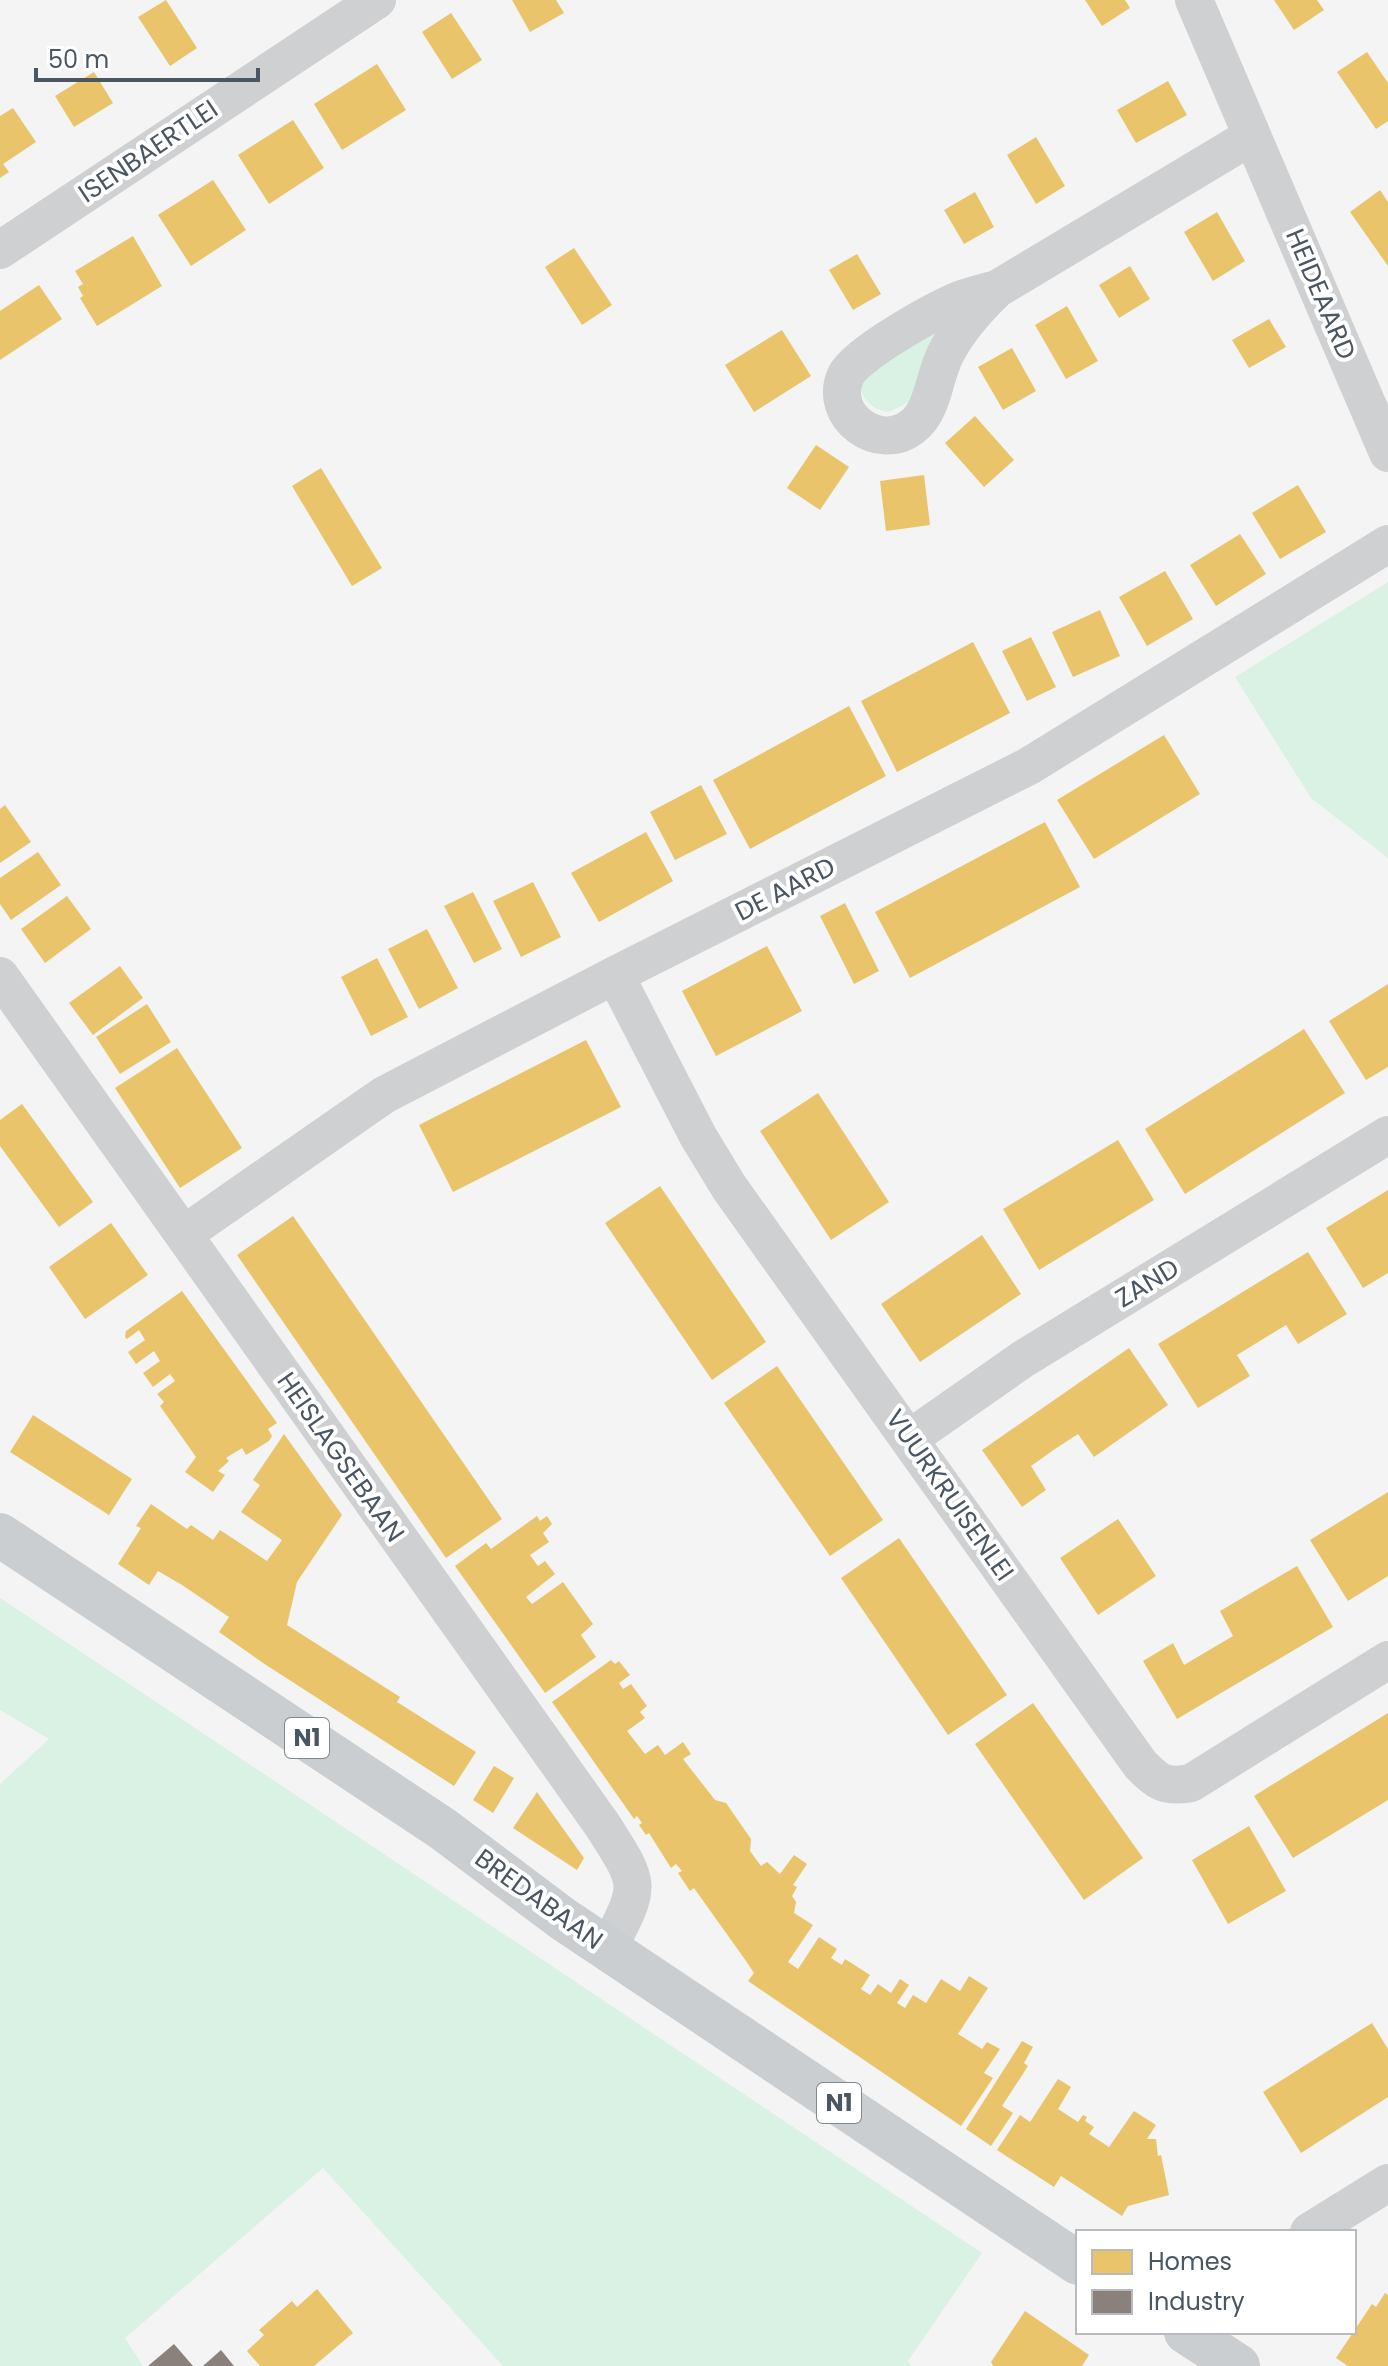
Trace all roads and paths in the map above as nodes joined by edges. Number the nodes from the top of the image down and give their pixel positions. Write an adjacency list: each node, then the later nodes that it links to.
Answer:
1 (377, 0): 4 (street, ISENBAERTLEI)
2 (1194, 0): 3 (street, HEIDEAARD)
3 (1252, 136): 5 (street); 6 (street, HEIDEAARD)
4 (0, 250)
5 (997, 289)
6 (1388, 453)
7 (1388, 544): 8 (street, DE AARD)
8 (615, 975): 11 (street, DE AARD); 12 (street, VUURKRUISENLEI)
9 (0, 976): 11 (street, HEISLAGSEBAAN)
10 (1388, 1135): 12 (street, ZAND)
11 (184, 1234): 15 (street, HEISLAGSEBAAN)
12 (910, 1438): 14 (street, VUURKRUISENLEI)
13 (0, 1535): 15 (main road, BREDABAAN / N1)
14 (1388, 1660)
15 (608, 1949): 18 (main road, BREDABAAN / N1)
16 (1388, 2183): 17 (street)
17 (1312, 2230)
18 (1076, 2262)
19 (1189, 2334): 20 (main road)
20 (1238, 2366)

